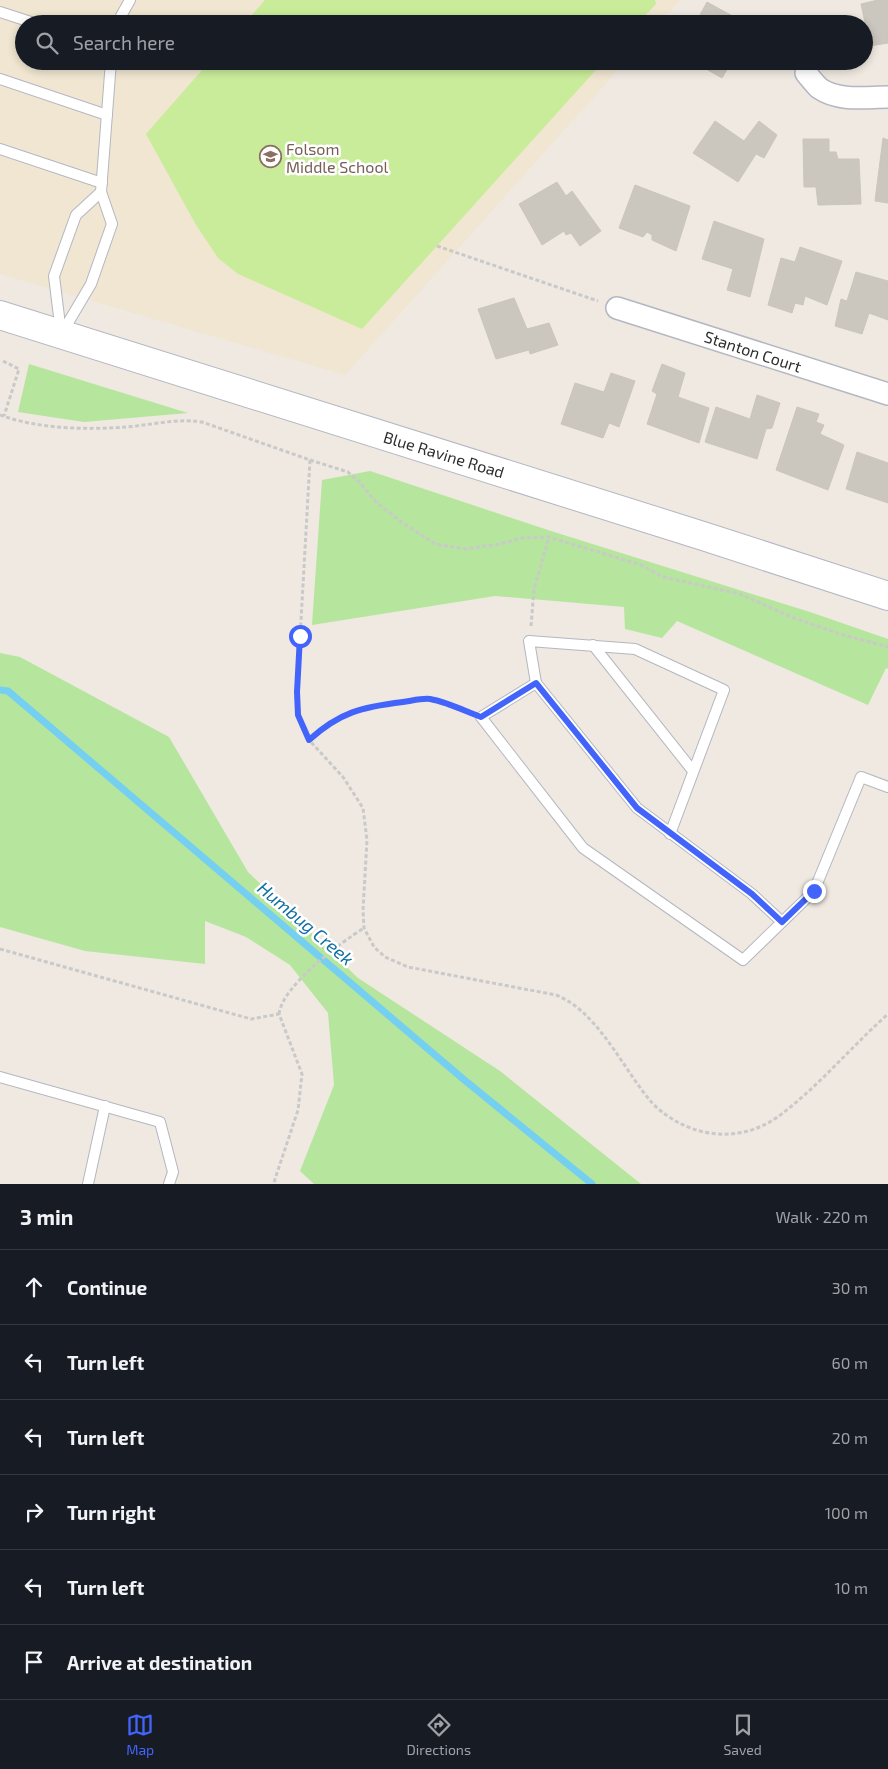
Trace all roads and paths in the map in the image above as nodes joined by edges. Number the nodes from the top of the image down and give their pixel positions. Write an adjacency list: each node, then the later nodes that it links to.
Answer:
1 (130, 0): 3 (lane)
2 (0, 12): 4 (lane)
3 (122, 15)
4 (15, 17)
5 (110, 70): 9 (lane)
6 (806, 73): 8 (street)
7 (0, 79): 9 (lane)
8 (888, 97)
9 (107, 115): 11 (lane)
10 (0, 150): 11 (lane)
11 (102, 187): 15 (lane); 15 (lane)
12 (437, 246): 13 (path)
13 (617, 308): 17 (street, Stanton Court)
14 (0, 315): 15 (main road, Blue Ravine Road)
15 (62, 334): 21 (main road, Blue Ravine Road)
16 (4, 361): 18 (path)
17 (888, 394)
18 (2, 416): 19 (path)
19 (310, 460): 20 (path); 27 (path)
20 (549, 537): 22 (path); 24 (path)
21 (888, 596)
22 (529, 641): 23 (lane); 25 (lane)
23 (593, 645): 28 (lane); 28 (lane)
24 (888, 647)
25 (536, 683): 26 (lane); 30 (lane)
26 (481, 717): 27 (path); 31 (lane)
27 (309, 740): 32 (path)
28 (694, 771): 30 (lane)
29 (888, 788): 31 (lane)
30 (670, 834): 31 (lane)
31 (782, 922)
32 (364, 928): 34 (path); 35 (path)
33 (0, 950): 34 (path)
34 (278, 1014): 40 (path)
35 (888, 1014)
36 (0, 1077): 37 (lane)
37 (105, 1106): 38 (lane); 39 (lane)
38 (88, 1184)
39 (170, 1184)
40 (274, 1184)

